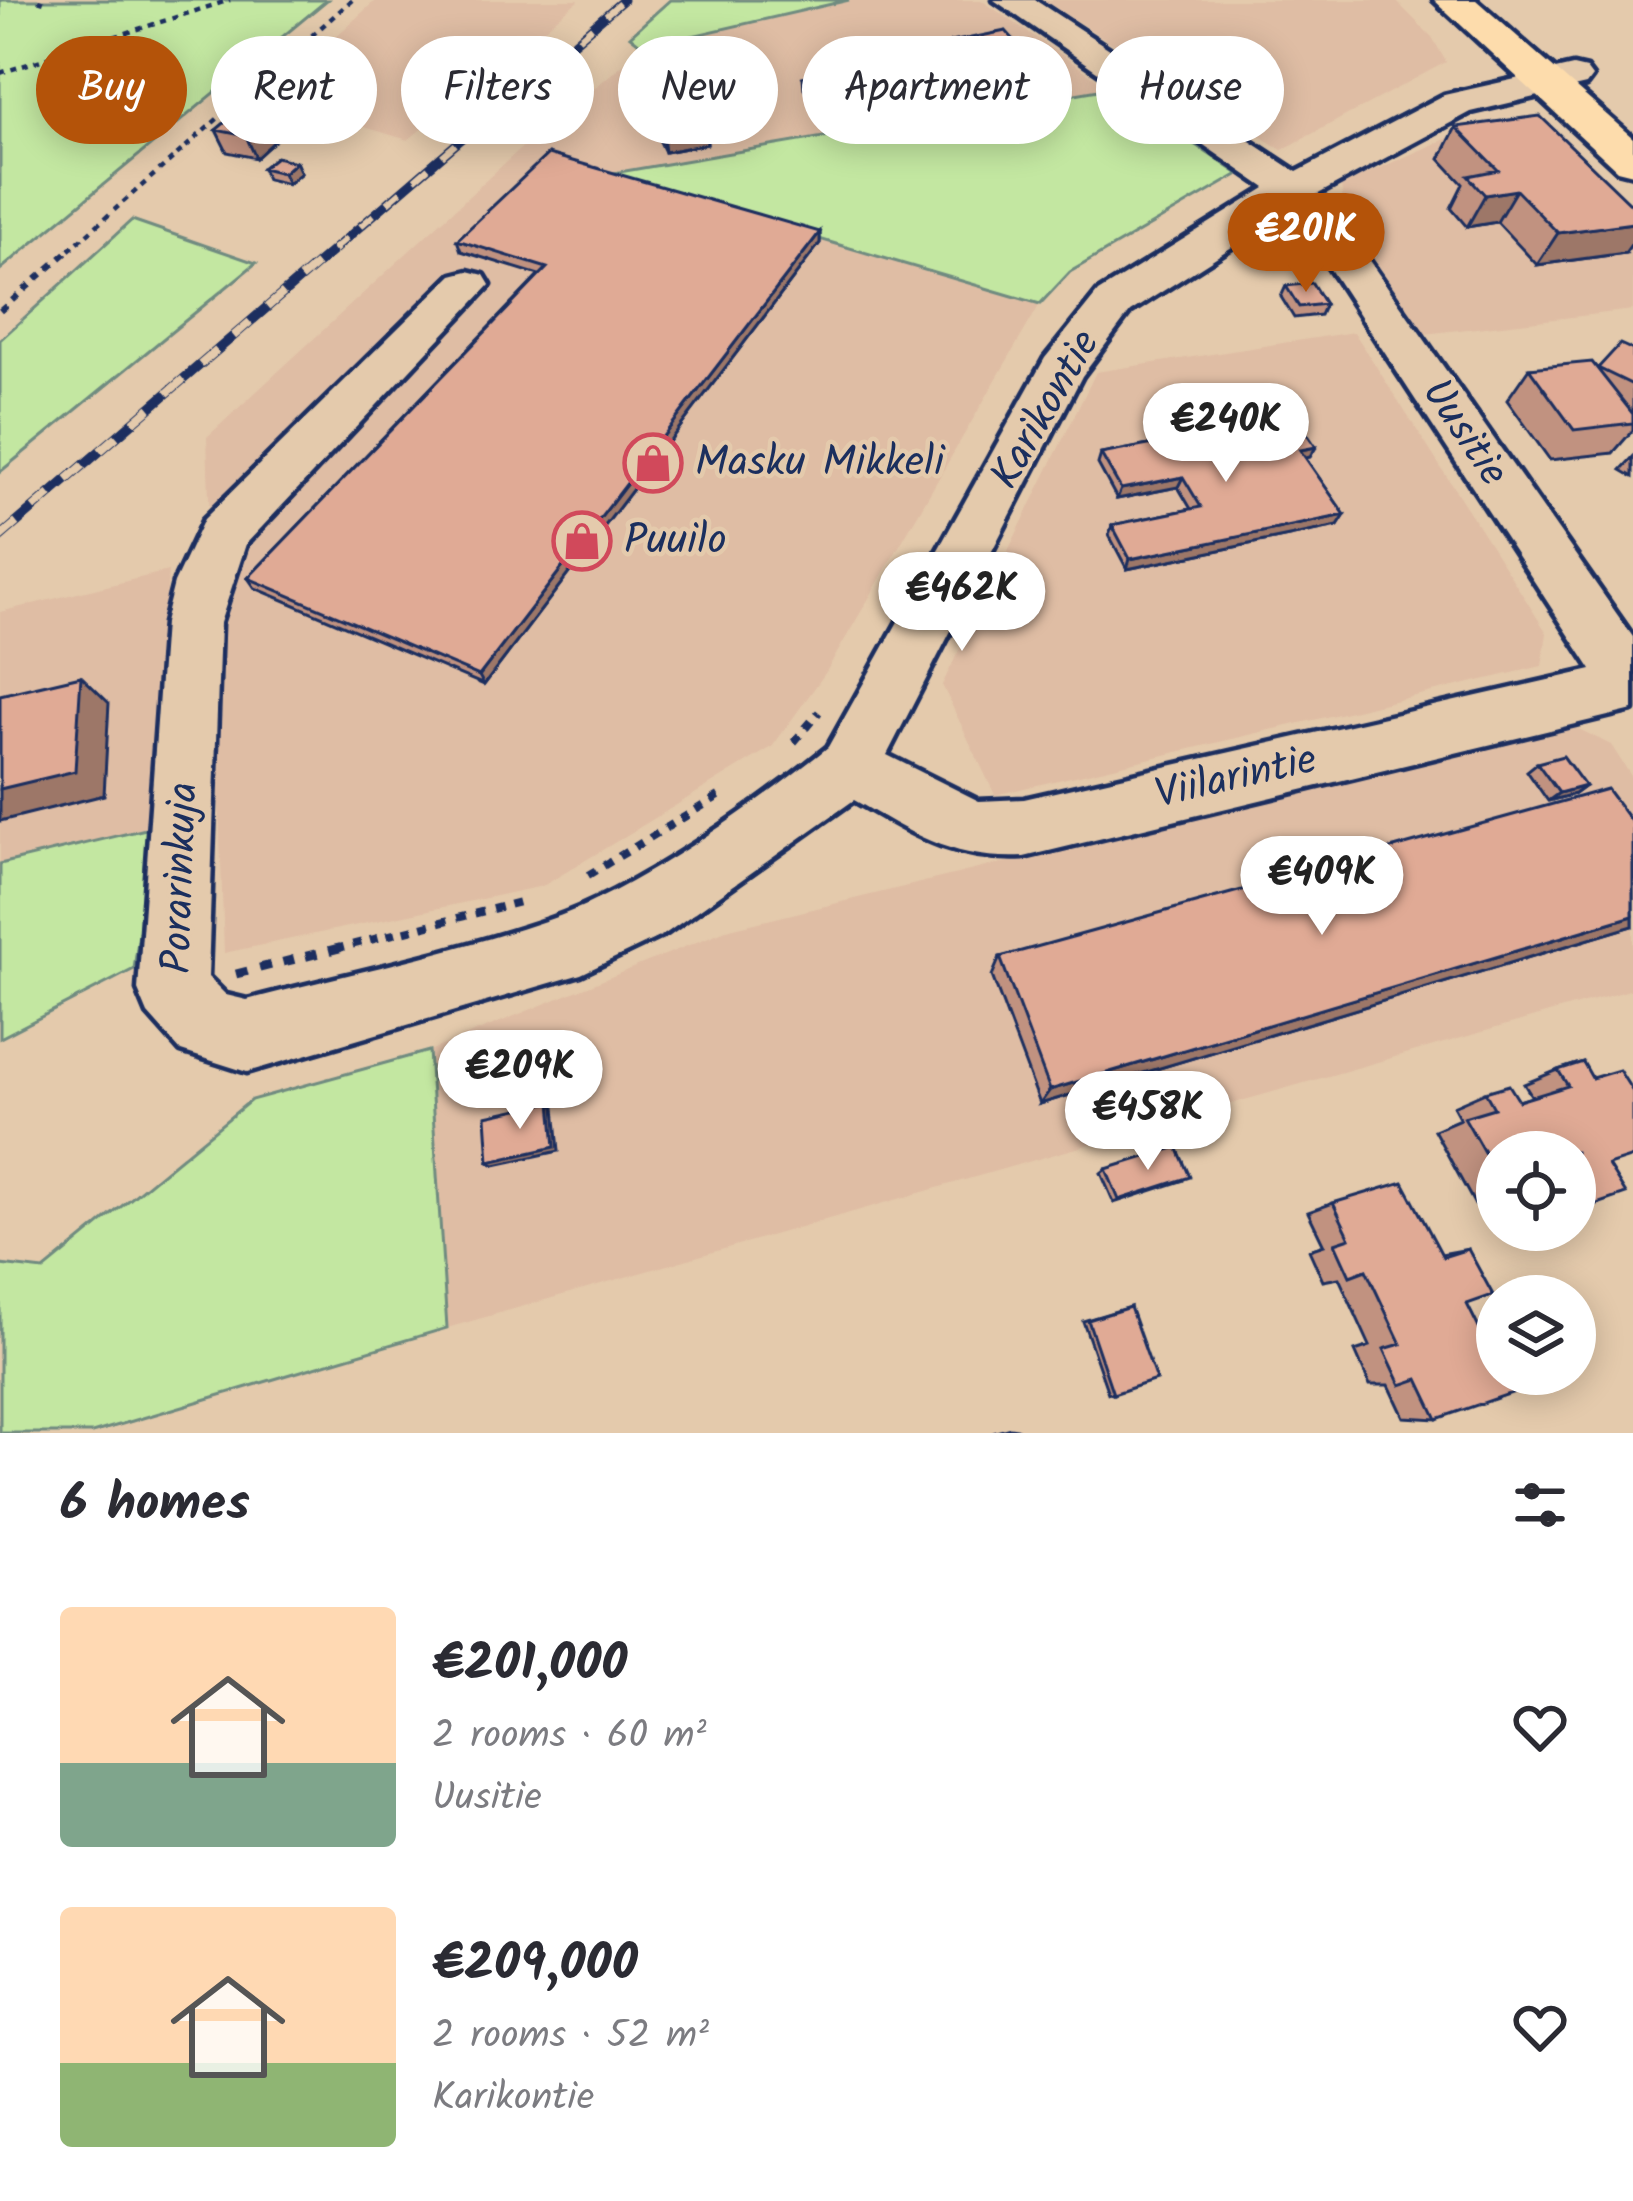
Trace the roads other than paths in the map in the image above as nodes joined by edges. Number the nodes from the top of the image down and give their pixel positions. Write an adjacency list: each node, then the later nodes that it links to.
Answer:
1 (1011, 0): 7 (street, Uusitie)
2 (1453, 0): 4 (main road)
3 (1479, 0): 4 (main road)
4 (1560, 80): 5 (main road); 6 (main road); 7 (street, Karikontie)
5 (1633, 130)
6 (1633, 161)
7 (1287, 194): 9 (street, Uusitie); 10 (street, Karikontie)
8 (468, 284): 11 (street, Porarinkuja)
9 (1633, 685): 10 (street, Viilarintie)
10 (850, 766): 11 (street, Karikontie)
11 (247, 1036)

